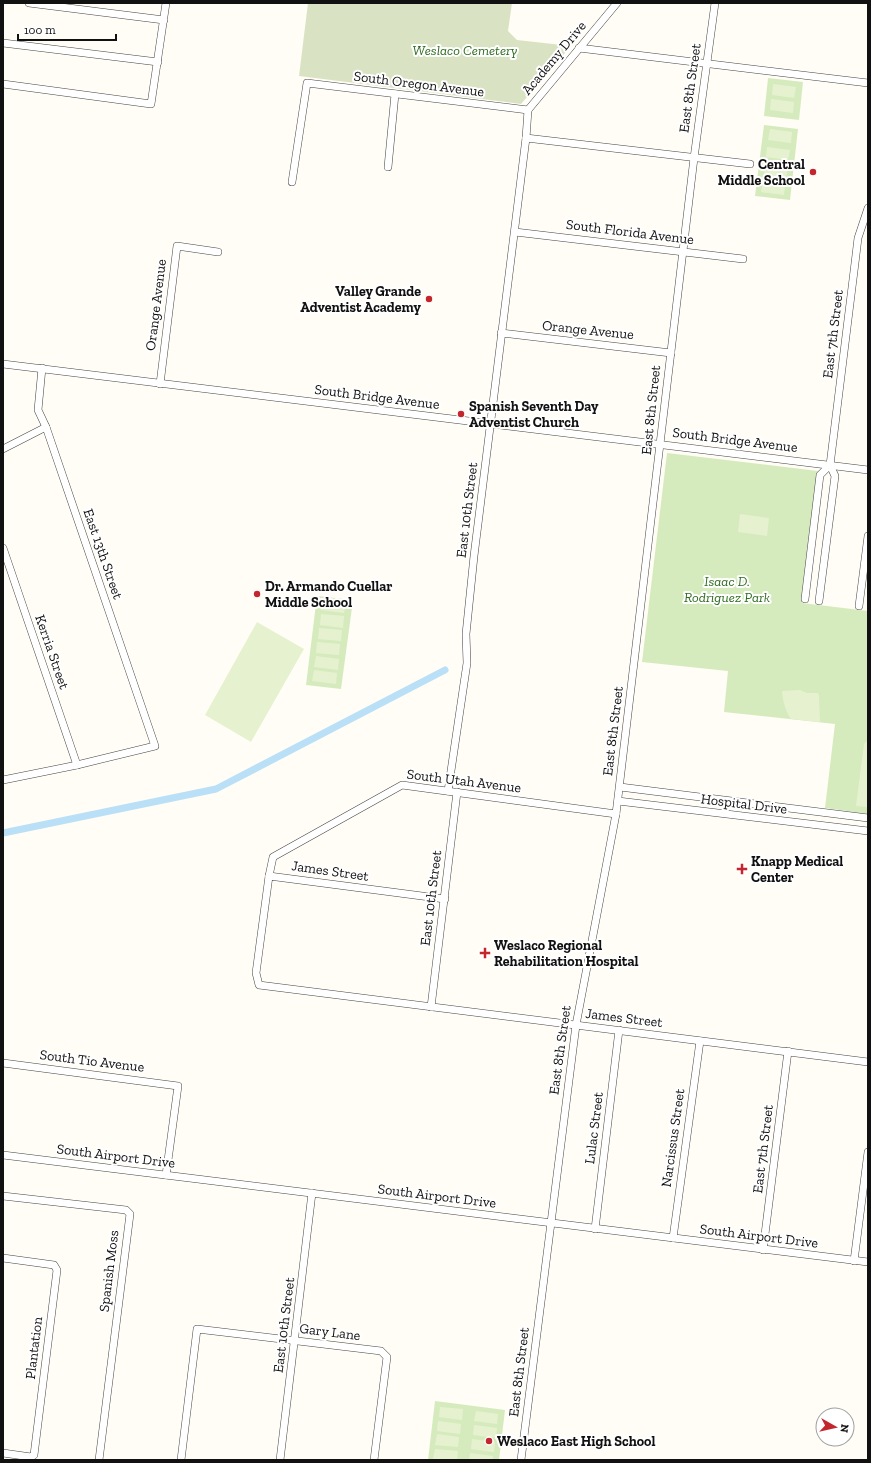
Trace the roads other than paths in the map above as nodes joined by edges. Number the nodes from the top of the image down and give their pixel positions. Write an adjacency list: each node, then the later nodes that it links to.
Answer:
1 (29, 3): 5 (street)
2 (166, 3): 5 (street)
3 (617, 3): 7 (street, Academy Drive)
4 (715, 3): 9 (street, East 8th Street)
5 (164, 20): 8 (street)
6 (3, 43): 8 (street)
7 (579, 48): 9 (street); 13 (street, Academy Drive)
8 (158, 62): 11 (street)
9 (707, 63): 10 (street); 15 (street, East 8th Street)
10 (868, 83)
11 (3, 84)
12 (395, 94): 13 (street, South Oregon Avenue); 17 (street); 18 (street, South Oregon Avenue)
13 (528, 110): 14 (street, Academy Drive)
14 (526, 138): 15 (street); 20 (street, Academy Drive)
15 (694, 158): 16 (street); 21 (street, East 8th Street)
16 (750, 164)
17 (388, 167)
18 (292, 182)
19 (868, 208): 33 (street, East 7th Street)
20 (515, 232): 21 (street, South Florida Avenue); 24 (street, East 10th Street)
21 (683, 251): 23 (street, South Florida Avenue); 25 (street, East 8th Street)
22 (218, 252): 28 (street, Orange Avenue)
23 (743, 259)
24 (501, 333): 25 (street, Orange Avenue); 29 (street, East 10th Street)
25 (671, 353): 31 (street, East 8th Street)
26 (3, 364): 27 (street, South Bridge Avenue)
27 (42, 368): 28 (street, South Bridge Avenue); 30 (street, East 13th Street)
28 (160, 384): 29 (street, South Bridge Avenue)
29 (490, 424): 31 (street, South Bridge Avenue); 43 (street, East 10th Street)
30 (46, 427): 32 (street); 40 (street, East 13th Street)
31 (660, 444): 33 (street, South Bridge Avenue); 42 (street, East 8th Street)
32 (3, 449)
33 (830, 465): 34 (street, South Bridge Avenue); 37 (street, East 7th Street); 38 (street, East 7th Street)
34 (868, 470)
35 (868, 536): 39 (street)
36 (3, 548): 40 (street, Kerria Street)
37 (805, 599)
38 (820, 601)
39 (859, 606)
40 (77, 765): 41 (street)
41 (3, 780)
42 (620, 788): 45 (street, East 8th Street); 47 (street, Hospital Drive)
43 (448, 791): 44 (street, South Utah Avenue); 49 (street, South Utah Avenue)
44 (457, 792): 46 (street, South Utah Avenue); 50 (street, East 10th Street)
45 (618, 802): 46 (street, East 8th Street); 48 (street, Hospital Drive)
46 (616, 814): 52 (street, East 8th Street)
47 (868, 818)
48 (868, 831)
49 (269, 876): 50 (street, James Street); 51 (street, James Street)
50 (444, 899): 51 (street, East 10th Street)
51 (431, 1007): 52 (street, James Street)
52 (576, 1025): 53 (street, James Street); 63 (street, East 8th Street)
53 (619, 1030): 54 (street, James Street); 64 (street, Lulac Street)
54 (700, 1041): 55 (street, James Street); 65 (street, Narcissus Street)
55 (788, 1051): 56 (street, James Street); 66 (street, East 7th Street)
56 (868, 1062)
57 (3, 1063): 60 (street, South Tio Avenue)
58 (868, 1152): 68 (street)
59 (3, 1155): 60 (street, South Airport Drive)
60 (166, 1176): 61 (street, South Airport Drive)
61 (312, 1193): 63 (street, South Airport Drive); 70 (street, East 10th Street)
62 (3, 1196): 72 (street, Spanish Moss)
63 (550, 1223): 64 (street, South Airport Drive); 76 (street, East 8th Street)
64 (595, 1229): 65 (street, South Airport Drive)
65 (673, 1238): 66 (street, South Airport Drive)
66 (763, 1250): 68 (street, South Airport Drive)
67 (3, 1258): 71 (street, Plantation)
68 (854, 1260): 69 (street, South Airport Drive)
69 (868, 1262)
70 (295, 1341): 73 (street, Gary Lane); 74 (street, East 10th Street); 75 (street, Gary Lane)
71 (3, 1453)
72 (100, 1460)
73 (181, 1460)
74 (280, 1460)
75 (374, 1460)
76 (521, 1460)

